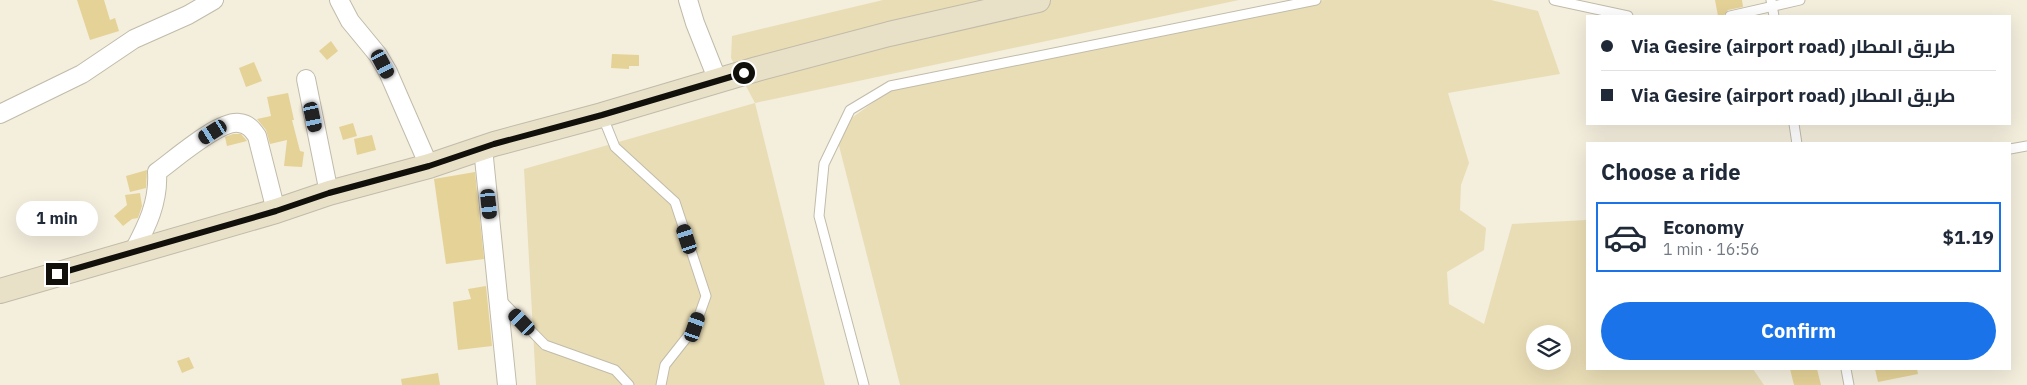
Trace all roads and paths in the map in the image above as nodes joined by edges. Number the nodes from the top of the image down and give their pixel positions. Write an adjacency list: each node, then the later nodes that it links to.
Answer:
1 (214, 0): 13 (street)
2 (339, 0): 20 (street)
3 (688, 0): 12 (street)
4 (1038, 0): 12 (main road)
5 (1316, 0): 30 (lane)
6 (1554, 0): 9 (lane)
7 (1800, 0): 8 (lane)
8 (1772, 3): 10 (lane)
9 (1623, 15)
10 (1733, 15)
11 (306, 79): 21 (street)
12 (718, 82): 14 (main road)
13 (0, 114)
14 (602, 115): 18 (main road); 29 (lane)
15 (1794, 125): 16 (lane)
16 (1797, 142)
17 (2027, 146): 19 (lane)
18 (483, 148): 20 (main road); 25 (street)
19 (2011, 149)
20 (429, 166): 21 (main road)
21 (329, 193): 22 (main road)
22 (276, 211): 23 (main road); 23 (street)
23 (133, 252): 24 (main road)
24 (0, 291)
25 (499, 298): 27 (street); 28 (lane)
26 (1846, 370): 31 (lane)
27 (507, 385)
28 (628, 385)
29 (661, 385)
30 (864, 385)
31 (1849, 385)

